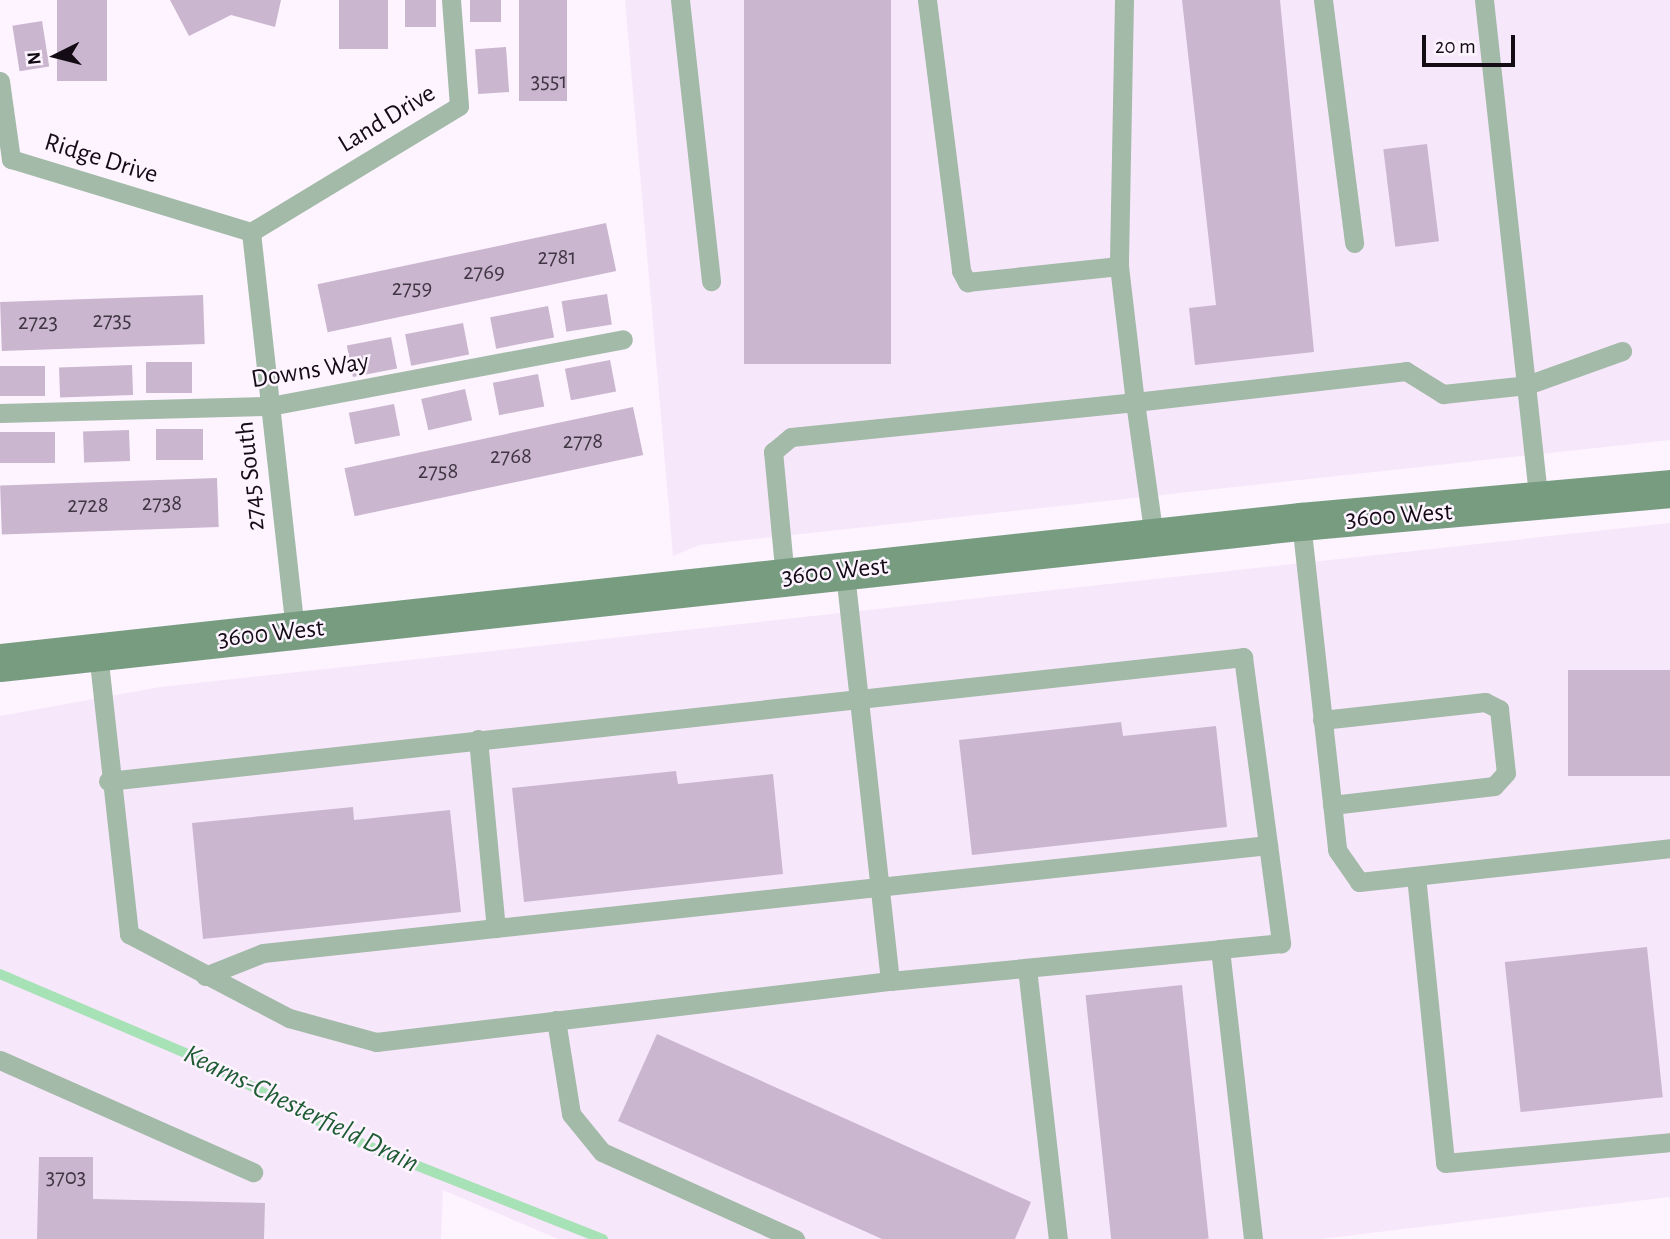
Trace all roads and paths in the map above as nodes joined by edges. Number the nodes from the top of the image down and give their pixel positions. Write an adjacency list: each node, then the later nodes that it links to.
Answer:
1 (451, 0): 8 (lane, Land Drive)
2 (680, 0): 11 (lane)
3 (927, 0): 10 (lane)
4 (1124, 0): 10 (lane)
5 (1323, 0): 9 (lane)
6 (1484, 0): 14 (lane)
7 (0, 81): 8 (lane, Ridge Drive)
8 (251, 232): 16 (lane, 2745 South)
9 (1354, 243)
10 (1119, 266): 15 (lane)
11 (711, 281)
12 (623, 339): 16 (lane, Downs Way)
13 (1622, 351): 14 (lane)
14 (1527, 385): 15 (lane); 19 (lane)
15 (1135, 402): 21 (lane); 23 (lane)
16 (270, 406): 17 (lane, Downs Way); 24 (lane, 2745 South)
17 (0, 413)
18 (1670, 489): 19 (street, 3600 West)
19 (1539, 504): 20 (street, 3600 West)
20 (1301, 522): 21 (street, 3600 West); 28 (lane)
21 (1154, 538): 22 (street, 3600 West)
22 (845, 571): 23 (street, 3600 West); 27 (lane)
23 (785, 578): 24 (street, 3600 West)
24 (295, 631): 25 (street, 3600 West)
25 (97, 653): 26 (street, 3600 West); 30 (lane)
26 (0, 663)
27 (858, 696): 29 (lane); 32 (lane); 35 (lane)
28 (1322, 720): 31 (lane); 31 (lane)
29 (478, 739): 30 (lane); 36 (lane)
30 (108, 781): 39 (lane)
31 (1332, 804): 34 (lane)
32 (1268, 845): 35 (lane); 37 (lane)
33 (1670, 848): 34 (lane)
34 (1416, 876): 43 (lane)
35 (879, 888): 36 (lane); 40 (lane)
36 (496, 928): 39 (lane)
37 (1220, 949): 38 (lane); 47 (lane)
38 (1027, 968): 40 (lane); 46 (lane)
39 (205, 976): 41 (lane)
40 (890, 981): 41 (lane)
41 (556, 1020): 45 (lane)
42 (0, 1060): 44 (lane)
43 (1670, 1142)
44 (253, 1172)
45 (795, 1239)
46 (1058, 1239)
47 (1253, 1239)

